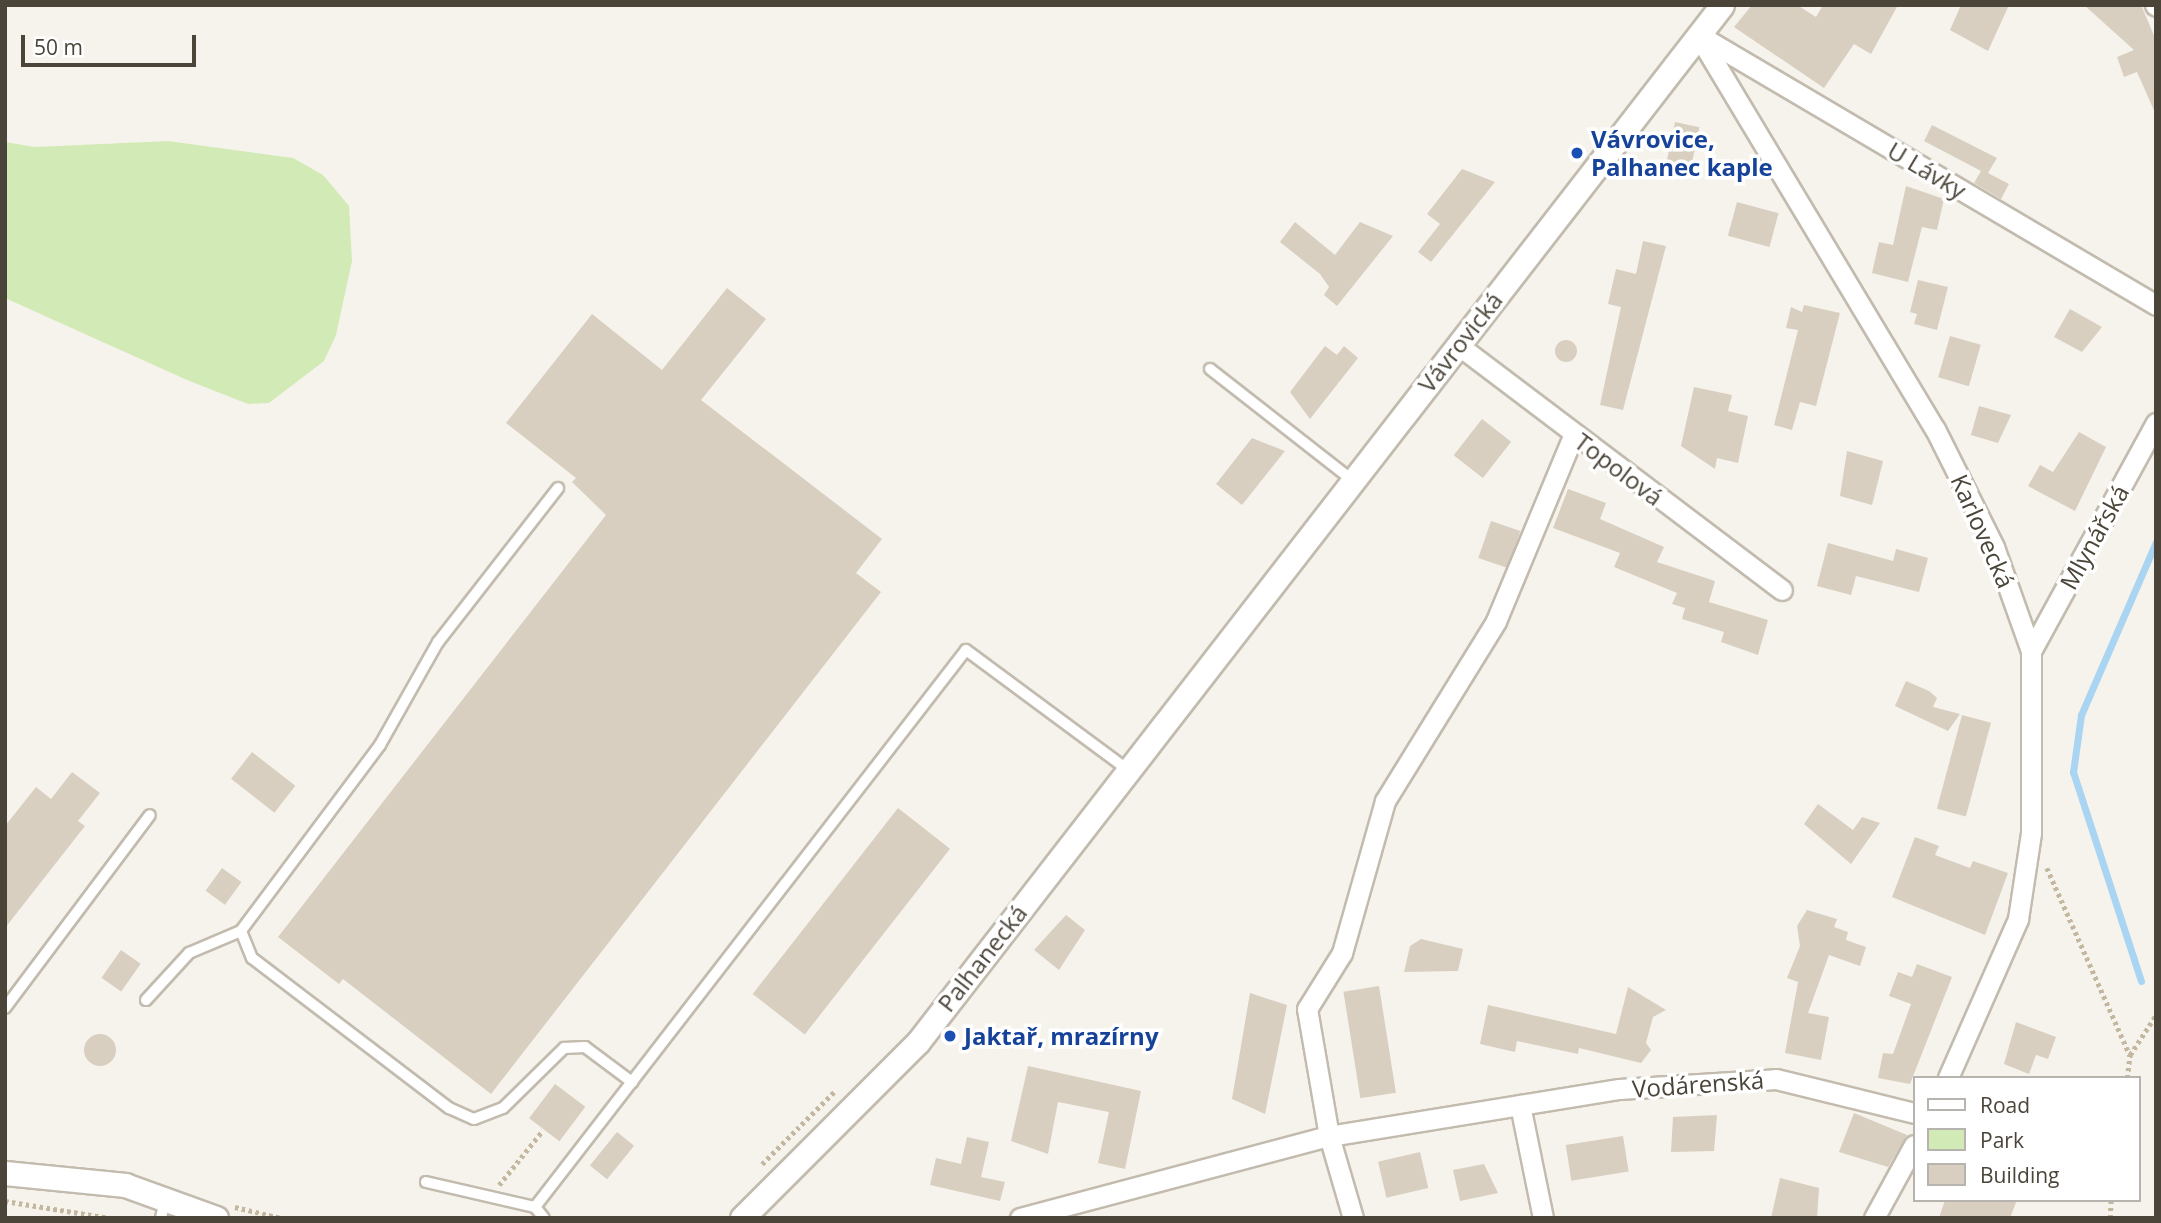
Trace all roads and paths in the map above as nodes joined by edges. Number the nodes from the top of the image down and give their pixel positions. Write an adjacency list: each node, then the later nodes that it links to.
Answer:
1 (1722, 5): 2 (street, Vávrovická)
2 (1698, 35): 3 (street, U Lávky); 4 (street, Vávrovická); 11 (street, Karlovecká)
3 (2156, 305)
4 (1458, 345): 7 (street, Topolová); 8 (street, Vávrovická)
5 (1210, 369): 8 (lane)
6 (2156, 423): 11 (street, Mlynářská)
7 (1573, 436): 10 (street, Topolová); 28 (street)
8 (1352, 480): 12 (street, Vávrovická)
9 (558, 488): 16 (lane)
10 (1783, 590)
11 (2031, 651): 15 (street, Karlovecká)
12 (1197, 678): 13 (street, Palhanecká)
13 (1127, 769): 23 (lane); 40 (street, Palhanecká)
14 (150, 815): 18 (lane)
15 (2031, 833): 20 (path); 21 (street, Karlovecká)
16 (241, 931): 17 (lane); 23 (lane)
17 (146, 1000)
18 (5, 1008)
19 (2156, 1015): 20 (path)
20 (2130, 1055): 22 (path)
21 (1949, 1076)
22 (2127, 1076)
23 (632, 1082): 36 (lane)
24 (842, 1085): 31 (path)
25 (1520, 1105): 26 (street, Vodárenská); 28 (street, Vodárenská); 43 (street)
26 (1912, 1113)
27 (543, 1130): 33 (path)
28 (1329, 1136): 41 (street, Vodárenská); 42 (street)
29 (1912, 1149): 44 (street)
30 (5, 1173): 35 (street)
31 (756, 1176)
32 (426, 1182): 33 (lane)
33 (491, 1194): 36 (lane)
34 (5, 1201): 37 (path)
35 (163, 1208): 38 (street)
36 (535, 1208): 39 (lane)
37 (110, 1218)
38 (216, 1218)
39 (544, 1218)
40 (742, 1218)
41 (1020, 1218)
42 (1353, 1218)
43 (1543, 1218)
44 (1874, 1218)

